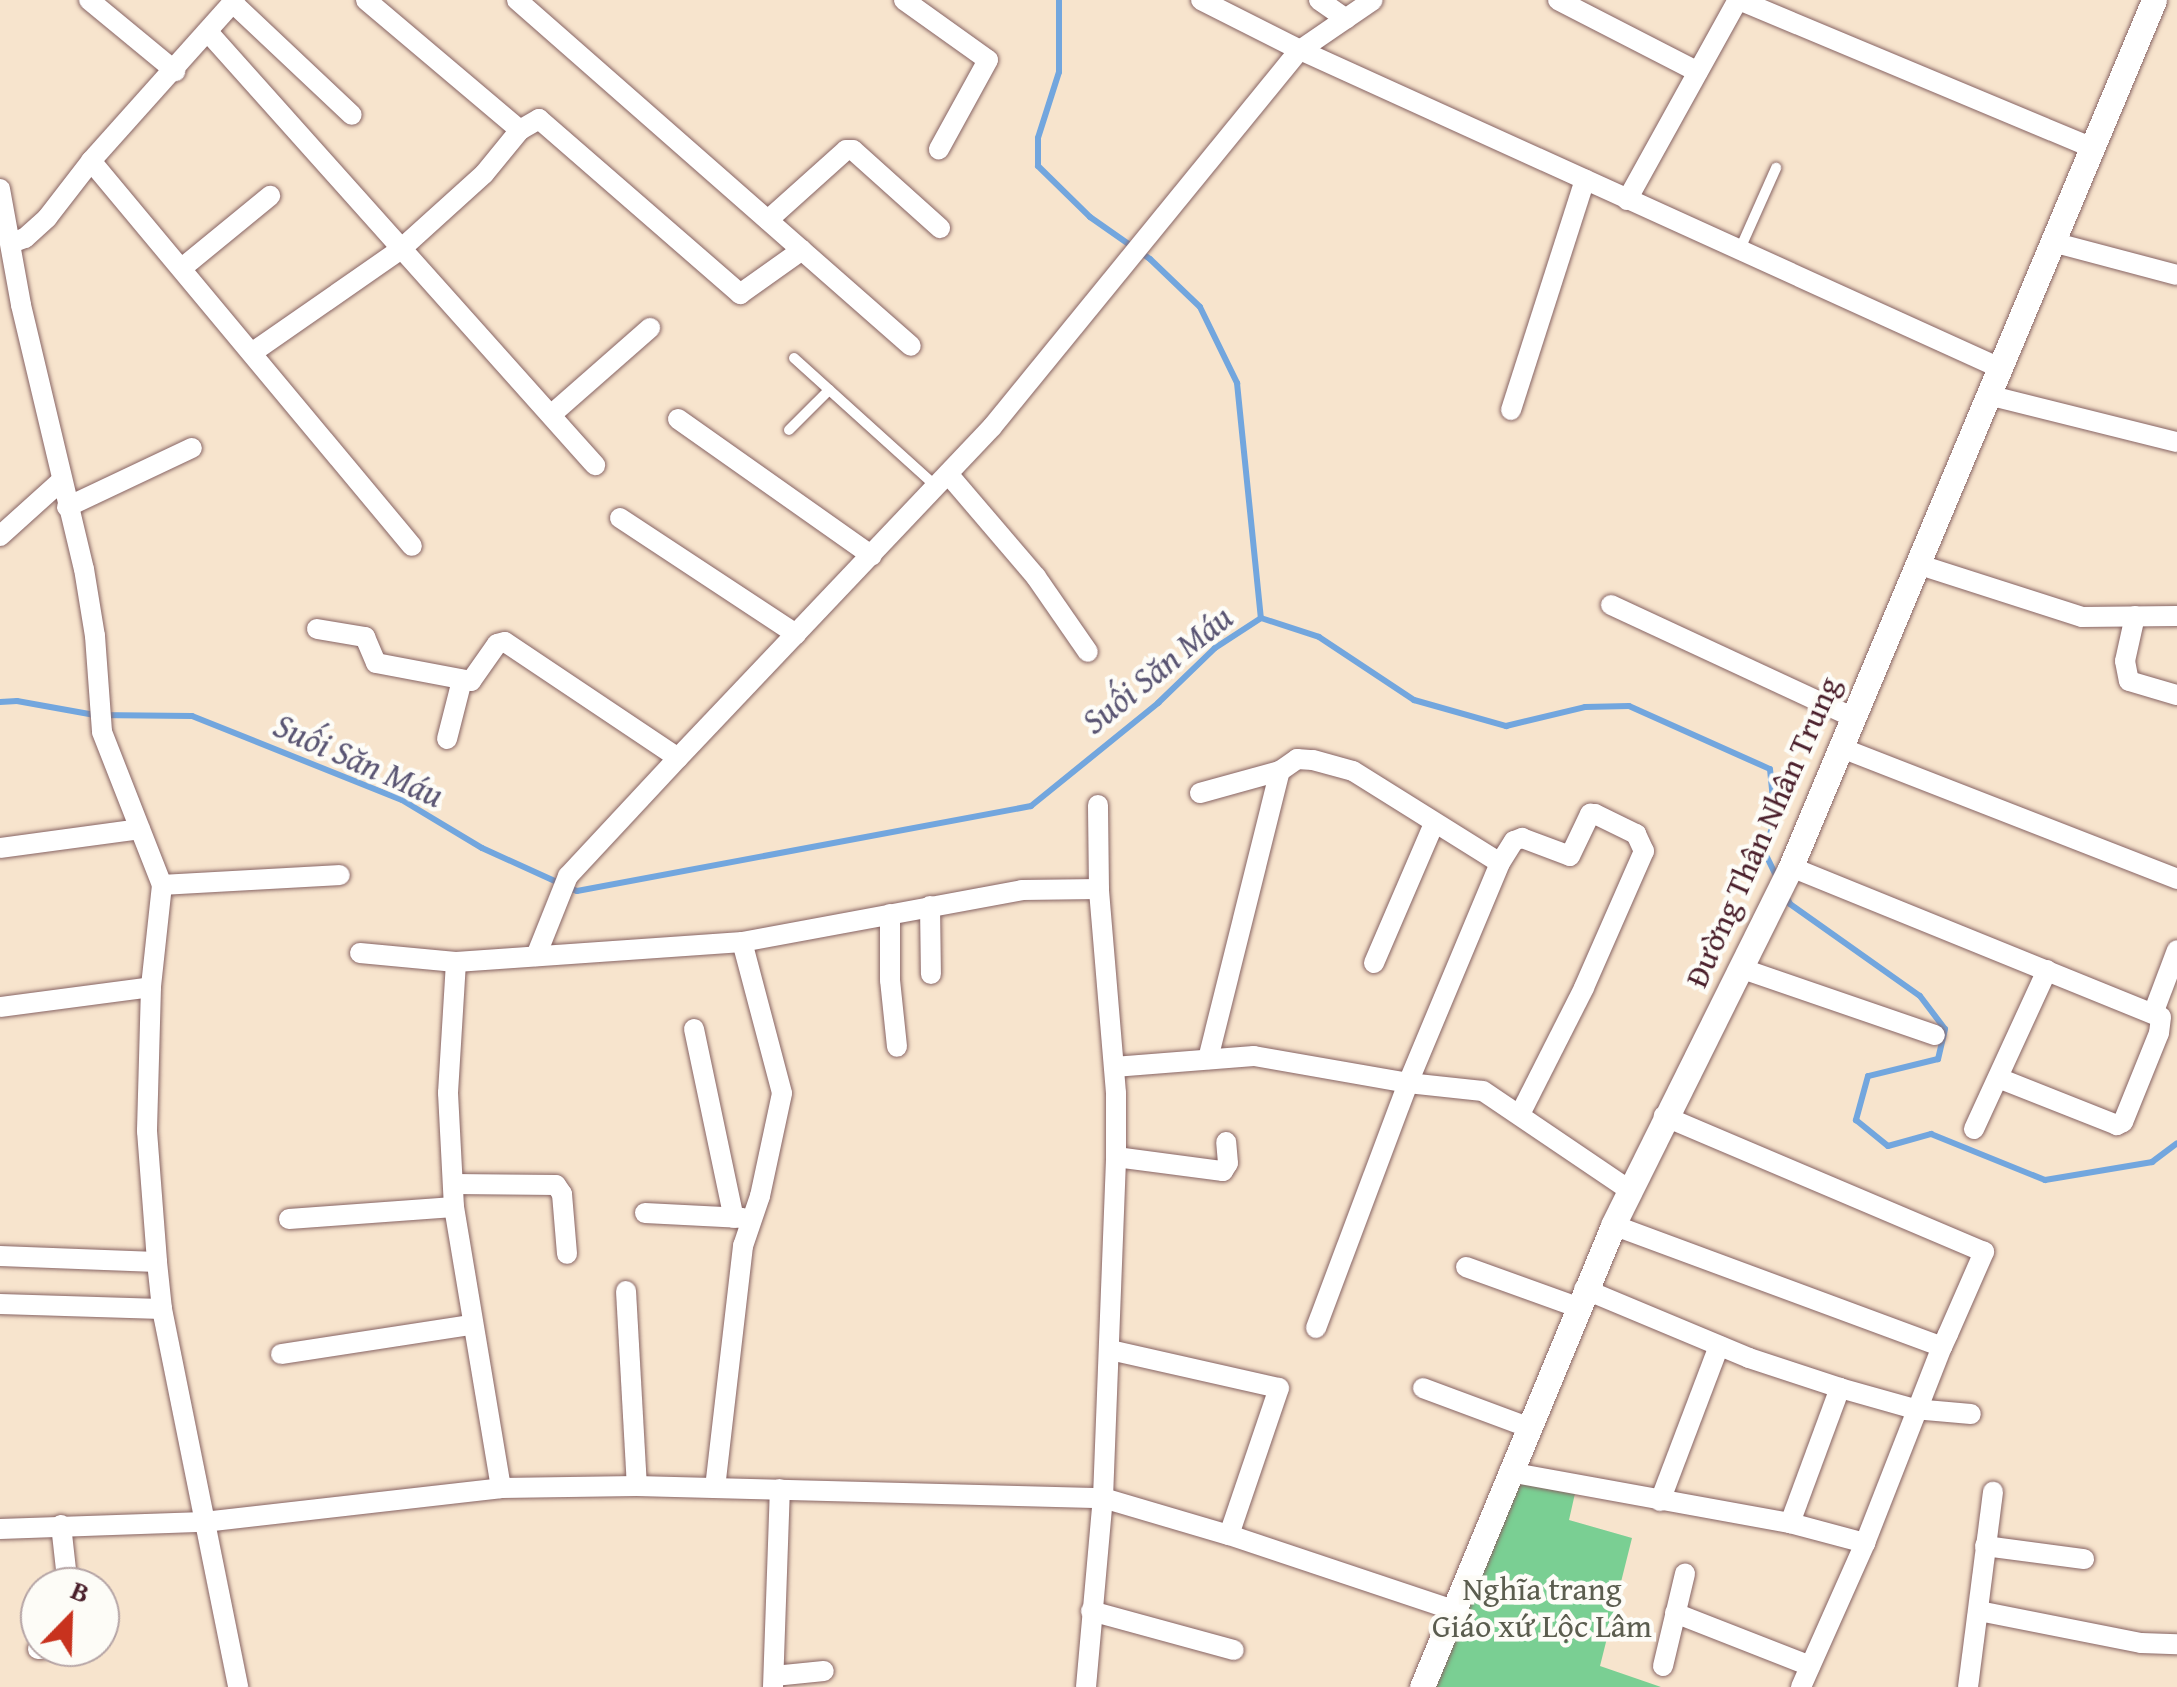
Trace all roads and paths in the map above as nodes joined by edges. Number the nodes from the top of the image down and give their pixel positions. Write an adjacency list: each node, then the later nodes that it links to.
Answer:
1 (89, 0): 15 (street)
2 (366, 0): 18 (street)
3 (517, 0): 27 (street)
4 (904, 0): 20 (street)
5 (1201, 0): 14 (street)
6 (1319, 0): 12 (street)
7 (1374, 0): 12 (street)
8 (1558, 0): 16 (street)
9 (1739, 0): 16 (street); 19 (street)
10 (2154, 0): 19 (street, Đường Thân Nhân Trung)
11 (234, 1): 13 (street); 17 (street)
12 (1346, 19): 14 (street)
13 (208, 32): 15 (street); 31 (street)
14 (1300, 50): 23 (street); 52 (street)
15 (175, 71): 21 (street)
16 (1698, 72): 26 (street)
17 (352, 115)
18 (520, 130): 31 (street); 32 (street)
19 (2091, 147): 29 (street, Đường Thân Nhân Trung)
20 (939, 149)
21 (91, 161): 30 (street); 34 (street)
22 (1776, 168): 33 (lane)
23 (1585, 180): 26 (street); 44 (street)
24 (0, 189): 30 (street)
25 (270, 196): 34 (street)
26 (1627, 200): 33 (street)
27 (768, 220): 28 (street); 32 (street)
28 (940, 228)
29 (2052, 242): 35 (street); 41 (street, Đường Thân Nhân Trung)
30 (11, 243): 36 (street)
31 (400, 249): 39 (street); 45 (street)
32 (802, 250): 38 (street)
33 (1740, 250): 41 (street)
34 (182, 268): 39 (street)
35 (2177, 275)
36 (10, 306): 51 (street)
37 (650, 328): 45 (street)
38 (911, 346)
39 (254, 352): 56 (street)
40 (794, 358): 42 (lane)
41 (2000, 368): 43 (street, Đường Thân Nhân Trung)
42 (829, 390): 47 (lane); 52 (lane)
43 (1988, 395): 48 (street); 58 (street, Đường Thân Nhân Trung)
44 (1511, 410)
45 (551, 415): 50 (street)
46 (678, 419): 57 (street)
47 (789, 430)
48 (2177, 442)
49 (192, 448): 53 (street)
50 (596, 466)
51 (60, 482): 53 (street); 55 (street)
52 (943, 482): 57 (street); 64 (street)
53 (67, 507): 75 (street)
54 (620, 518): 63 (street)
55 (0, 536)
56 (412, 546)
57 (872, 556): 63 (street)
58 (1917, 564): 60 (street); 67 (street, Đường Thân Nhân Trung)
59 (1611, 605): 67 (street)
60 (2135, 616): 61 (street); 66 (street)
61 (2177, 616)
62 (317, 630): 65 (street)
63 (796, 634): 70 (street)
64 (1088, 652)
65 (462, 680): 68 (street); 70 (street)
66 (2177, 695)
67 (1852, 717): 69 (street, Đường Thân Nhân Trung)
68 (447, 739)
69 (1839, 747): 78 (street, Đường Thân Nhân Trung); 80 (street)
70 (678, 758): 88 (street)
71 (1280, 771): 72 (street); 74 (street); 100 (street)
72 (1200, 794)
73 (1098, 805): 82 (street)
74 (1434, 824): 77 (street); 90 (street)
75 (140, 829): 76 (street); 81 (street)
76 (0, 848)
77 (1500, 864): 103 (street); 104 (street)
78 (1790, 869): 91 (street, Đường Thân Nhân Trung); 92 (street)
79 (340, 875): 81 (street)
80 (2177, 879)
81 (162, 885): 94 (street)
82 (1099, 888): 83 (street); 101 (street)
83 (930, 906): 84 (street); 93 (street)
84 (890, 914): 85 (street); 99 (street)
85 (742, 942): 88 (street); 113 (street)
86 (2177, 950): 96 (street)
87 (360, 953): 89 (street)
88 (536, 956): 89 (street)
89 (456, 962): 109 (street)
90 (1374, 963)
91 (1740, 968): 98 (street); 105 (street, Đường Thân Nhân Trung)
92 (2047, 970): 96 (street); 102 (street)
93 (931, 974)
94 (152, 986): 95 (street); 118 (street)
95 (0, 1007)
96 (2154, 1012): 102 (street)
97 (694, 1029): 113 (street)
98 (1936, 1035)
99 (897, 1048)
100 (1208, 1059): 101 (street); 103 (street)
101 (1114, 1067): 108 (street)
102 (1998, 1078): 106 (street)
103 (1408, 1084): 104 (street); 125 (street)
104 (1520, 1114): 110 (street)
105 (1664, 1116): 110 (street, Đường Thân Nhân Trung); 127 (street)
106 (1974, 1129)
107 (1226, 1142): 108 (street)
108 (1116, 1156): 128 (street)
109 (453, 1184): 111 (street); 116 (street)
110 (1629, 1190): 115 (street, Đường Thân Nhân Trung)
111 (454, 1207): 114 (street); 124 (street)
112 (646, 1214): 113 (street)
113 (742, 1218): 138 (street)
114 (289, 1219)
115 (1613, 1225): 121 (street, Đường Thân Nhân Trung); 127 (street)
116 (567, 1254)
117 (0, 1256): 118 (street)
118 (157, 1262): 123 (street)
119 (1466, 1267): 121 (street)
120 (626, 1291): 136 (street)
121 (1581, 1298): 126 (street); 134 (street, Đường Thân Nhân Trung)
122 (0, 1304): 123 (street)
123 (162, 1309): 143 (street)
124 (470, 1325): 129 (street); 137 (street)
125 (1316, 1328)
126 (1718, 1346): 131 (street); 142 (street)
127 (1942, 1347): 132 (street)
128 (1110, 1350): 141 (street); 147 (street)
129 (281, 1354)
130 (1422, 1388): 134 (street)
131 (1840, 1388): 132 (street); 144 (street)
132 (1914, 1409): 133 (street); 148 (street)
133 (1971, 1414)
134 (1528, 1427): 135 (street, Đường Thân Nhân Trung)
135 (1509, 1472): 142 (street); 153 (street, Đường Thân Nhân Trung)
136 (637, 1486): 137 (street); 138 (street)
137 (501, 1488): 143 (street)
138 (715, 1488): 139 (street)
139 (780, 1489): 141 (street); 162 (street)
140 (1993, 1492): 149 (street)
141 (1102, 1498): 147 (street); 154 (street)
142 (1660, 1500): 144 (street)
143 (204, 1522): 145 (street); 163 (street)
144 (1790, 1523): 148 (street)
145 (61, 1525): 146 (street); 151 (street)
146 (0, 1530)
147 (1229, 1535): 153 (street)
148 (1865, 1543): 160 (street)
149 (1986, 1546): 150 (street); 155 (street)
150 (2084, 1559)
151 (66, 1567)
152 (1685, 1574): 156 (street)
153 (1453, 1610): 165 (street, Đường Thân Nhân Trung)
154 (1091, 1611): 158 (street); 164 (street)
155 (1979, 1611): 157 (street); 167 (street)
156 (1674, 1613): 159 (street); 160 (street)
157 (2177, 1644)
158 (1234, 1650)
159 (1663, 1666)
160 (1810, 1666): 166 (street)
161 (824, 1671): 162 (street)
162 (773, 1681)
163 (238, 1687)
164 (1086, 1687)
165 (1422, 1687)
166 (1801, 1687)
167 (1968, 1687)

